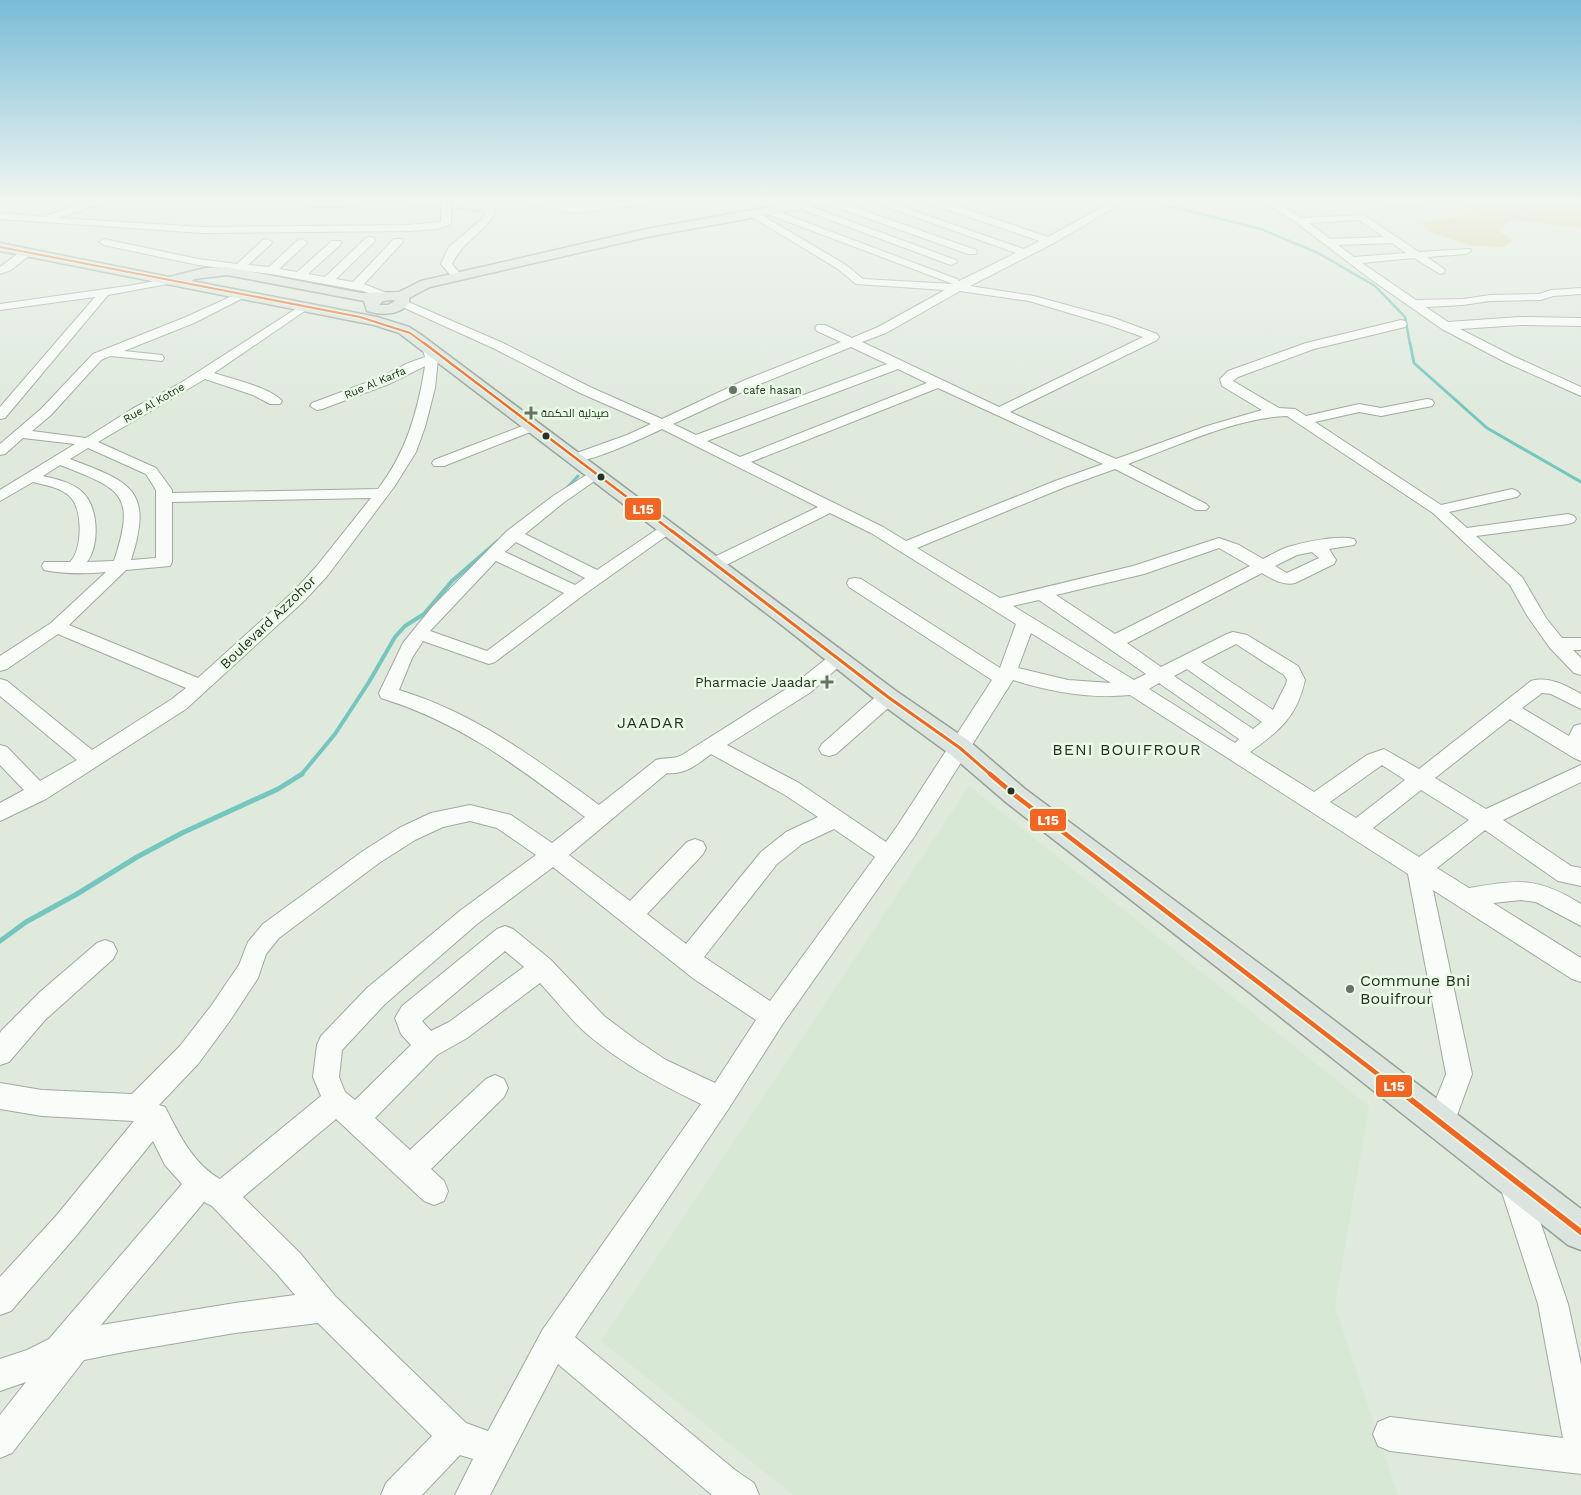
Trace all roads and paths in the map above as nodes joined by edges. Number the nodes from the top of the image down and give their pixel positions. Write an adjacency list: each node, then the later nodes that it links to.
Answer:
1 (109, 269): 17 (main road)
2 (253, 269): 14 (street)
3 (273, 269): 14 (street)
4 (308, 269): 16 (street)
5 (341, 269): 18 (street)
6 (372, 269): 19 (street)
7 (450, 269): 15 (street)
8 (477, 269): 15 (main road)
9 (479, 269): 15 (main road)
10 (844, 269): 20 (street)
11 (918, 269): 20 (street)
12 (995, 269): 20 (street)
13 (1364, 269): 28 (street)
14 (271, 271): 16 (street)
15 (455, 274): 26 (main road)
16 (300, 276): 18 (street)
17 (169, 281): 21 (street); 23 (main road); 26 (main road)
18 (328, 281): 19 (street)
19 (356, 286): 26 (street)
20 (962, 286): 38 (street); 49 (street)
21 (105, 292): 30 (street); 51 (street)
22 (1581, 292): 25 (street)
23 (241, 295): 29 (main road); 39 (street)
24 (1490, 298): 25 (street); 27 (street); 31 (street)
25 (1525, 298): 33 (street)
26 (388, 300): 53 (street)
27 (1464, 302): 28 (street); 32 (street)
28 (1416, 304): 36 (street)
29 (305, 306): 40 (main road); 43 (street, Rue Al Kotne)
30 (0, 307)
31 (1520, 321): 32 (street); 33 (street)
32 (1491, 322): 36 (street)
33 (1566, 322): 34 (street)
34 (1581, 322)
35 (1401, 324): 50 (street)
36 (1446, 326): 45 (street)
37 (821, 328): 38 (street)
38 (851, 344): 42 (street); 53 (street)
39 (107, 353): 41 (street); 55 (street)
40 (430, 353): 48 (street, Rue Al Karfa); 54 (main road); 67 (street, Boulevard Azzohor)
41 (158, 358)
42 (896, 364): 44 (street); 57 (street)
43 (204, 374): 46 (street); 58 (street, Rue Al Kotne)
44 (938, 384): 49 (street); 62 (street)
45 (1581, 392)
46 (276, 402)
47 (1427, 403): 52 (street)
48 (317, 406)
49 (999, 412): 64 (street)
50 (1275, 412): 52 (street); 64 (street)
51 (0, 415)
52 (1304, 421): 73 (street)
53 (662, 424): 57 (street); 60 (street)
54 (533, 426): 60 (main road); 63 (street)
55 (20, 434): 56 (street); 58 (street); 59 (street)
56 (0, 435)
57 (694, 441): 62 (street)
58 (87, 442): 61 (street, Rue Al Kotne); 70 (street)
59 (0, 451)
60 (576, 458): 65 (main road)
61 (60, 460): 66 (street, Rue Al Kotne); 85 (street)
62 (739, 462): 71 (street)
63 (439, 463)
64 (1116, 464): 72 (street); 80 (street)
65 (596, 475): 75 (main road); 77 (street)
66 (32, 478): 69 (street, Rue Al Kotne); 86 (street)
67 (382, 492): 70 (street); 105 (street, Boulevard Azzohor)
68 (1512, 494): 73 (street)
69 (0, 496)
70 (165, 498): 85 (street)
71 (828, 507): 80 (street); 82 (street)
72 (1201, 507)
73 (1438, 510): 76 (street)
74 (1568, 519): 76 (street)
75 (668, 529): 82 (main road); 87 (street)
76 (1465, 533): 96 (street)
77 (513, 534): 81 (street); 87 (street)
78 (1348, 542): 79 (street)
79 (1315, 546): 84 (street); 84 (street)
80 (905, 547): 91 (street)
81 (493, 553): 89 (street); 94 (street)
82 (714, 564): 98 (main road)
83 (50, 566): 86 (street)
84 (1263, 566): 90 (street); 95 (street)
85 (120, 567): 86 (street); 93 (street)
86 (72, 568)
87 (597, 577): 89 (street)
88 (855, 582): 102 (street)
89 (576, 592): 94 (street)
90 (1044, 595): 91 (street); 95 (street)
91 (999, 604): 92 (street)
92 (1026, 622): 102 (street); 106 (street)
93 (57, 627): 100 (street); 105 (street)
94 (419, 633): 126 (street)
95 (1114, 642): 103 (street)
96 (1556, 644): 97 (street); 101 (street)
97 (1581, 644)
98 (838, 658): 107 (main road); 113 (street)
99 (1189, 662): 103 (street); 110 (street); 110 (street)
100 (0, 665)
101 (1581, 669)
102 (1006, 675): 106 (street); 116 (street)
103 (1160, 675): 106 (street); 112 (street)
104 (0, 686): 120 (street)
105 (200, 686): 120 (street, Boulevard Azzohor)
106 (1133, 688): 118 (street)
107 (888, 697): 115 (street); 116 (main road)
108 (1581, 702): 109 (street)
109 (1510, 710): 119 (street); 122 (street)
110 (1276, 722): 112 (street)
111 (1581, 731): 114 (street)
112 (1253, 739): 118 (street)
113 (711, 746): 126 (street); 127 (street)
114 (1581, 746)
115 (829, 748)
116 (960, 748): 132 (street); 150 (main road)
117 (0, 752): 123 (street)
118 (1236, 752): 124 (street)
119 (1581, 753)
120 (91, 761): 123 (street, Boulevard Azzohor)
121 (1581, 773): 128 (street)
122 (1421, 779): 124 (street); 128 (street); 129 (street)
123 (38, 793): 125 (street, Boulevard Azzohor)
124 (1315, 802): 129 (street)
125 (0, 813)
126 (599, 816): 131 (street)
127 (837, 818): 132 (street); 139 (street)
128 (1485, 819): 133 (street); 134 (street)
129 (1357, 829): 133 (street)
130 (695, 848): 136 (street)
131 (553, 855): 136 (street); 148 (street); 149 (street)
132 (889, 855): 142 (street)
133 (1419, 869): 135 (street); 150 (street)
134 (1581, 877)
135 (1467, 898): 137 (street); 141 (street)
136 (632, 915): 139 (street)
137 (1581, 916)
138 (105, 951): 144 (street)
139 (688, 959): 142 (street)
140 (542, 968): 143 (street); 143 (street); 147 (street)
141 (1581, 971)
142 (773, 1017): 147 (street)
143 (428, 1046): 148 (street)
144 (0, 1053)
145 (495, 1088): 151 (street)
146 (0, 1096): 149 (street)
147 (720, 1098): 158 (street)
148 (345, 1110): 151 (street); 153 (street)
149 (146, 1113): 153 (street); 156 (street)
150 (1441, 1122): 152 (main road)
151 (410, 1170): 154 (street)
152 (1511, 1179): 155 (main road); 164 (street)
153 (211, 1190): 157 (street); 159 (street)
154 (434, 1191)
155 (1581, 1232)
156 (0, 1300)
157 (324, 1308): 159 (street); 162 (street)
158 (554, 1340): 165 (street); 169 (street)
159 (67, 1349): 160 (street); 163 (street)
160 (0, 1375)
161 (1390, 1434): 166 (street)
162 (455, 1436): 165 (street); 167 (street)
163 (0, 1441)
164 (1581, 1444)
165 (495, 1451): 168 (street)
166 (1581, 1457)
167 (398, 1495)
168 (472, 1495)
169 (742, 1495)

